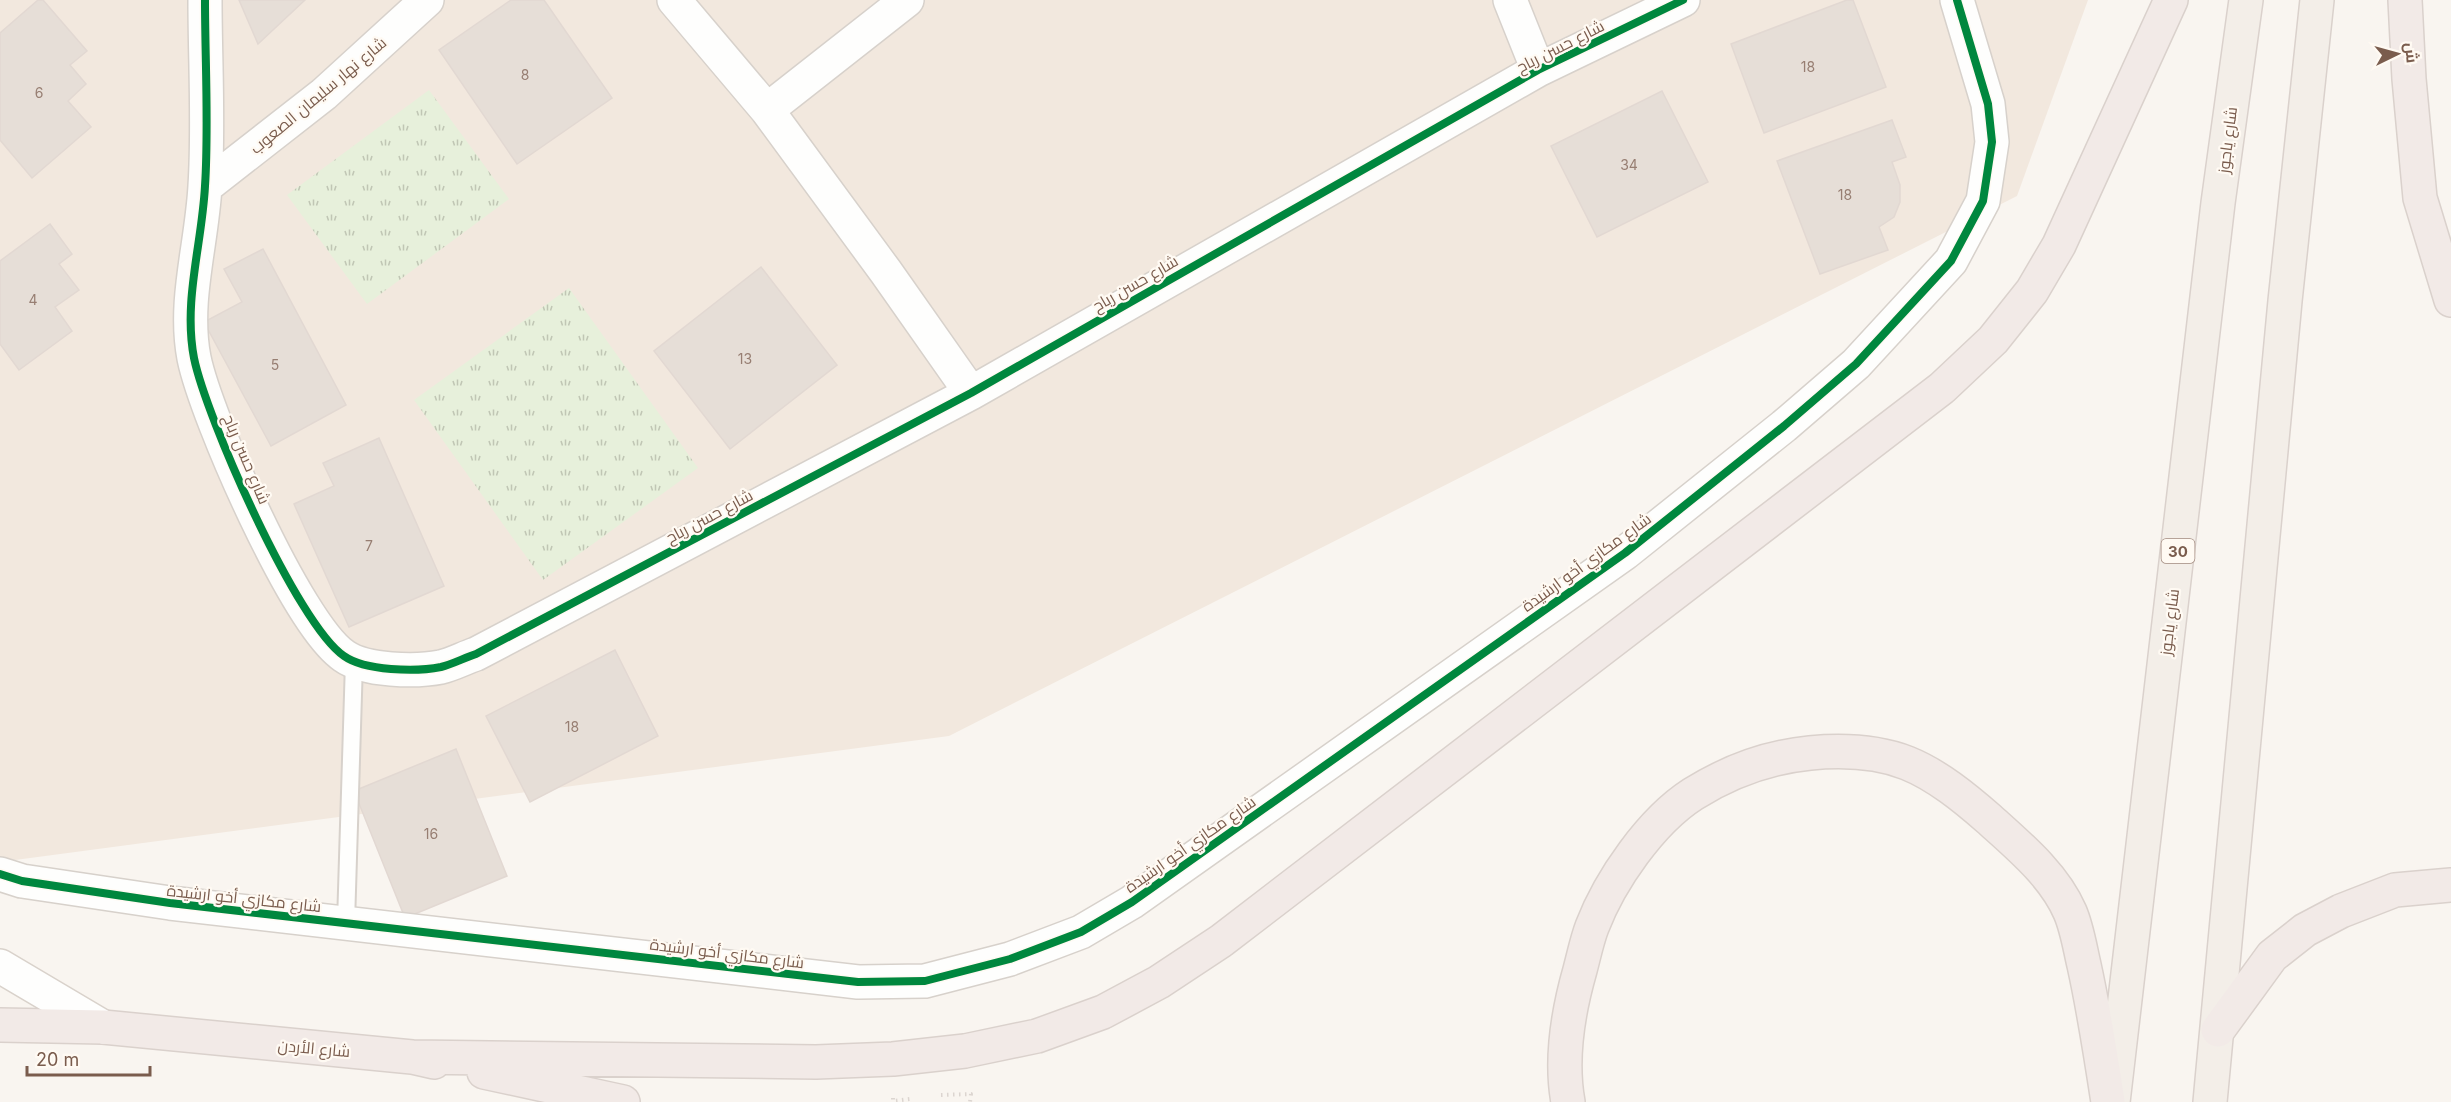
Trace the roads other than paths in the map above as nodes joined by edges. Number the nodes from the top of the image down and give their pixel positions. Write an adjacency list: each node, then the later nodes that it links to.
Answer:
1 (205, 0): 14 (street, شارع حسن رباح)
2 (427, 0): 14 (street, شارع نهار سليمان الصعوب)
3 (674, 0): 13 (street)
4 (907, 0): 13 (street)
5 (1510, 0): 12 (street)
6 (1683, 0): 12 (street, شارع حسن رباح)
7 (1957, 0): 20 (street, شارع مكازي أخو ارشيدة)
8 (2171, 0): 25 (highway)
9 (2246, 0): 29 (main road, شارع ياجوز / 30)
10 (2317, 0): 24 (main road)
11 (2405, 0): 15 (highway)
12 (1538, 70): 16 (street, شارع حسن رباح)
13 (767, 110): 16 (street)
14 (206, 187): 17 (street, شارع حسن رباح)
15 (2451, 300)
16 (971, 393): 17 (street, شارع حسن رباح)
17 (354, 662): 20 (lane)
18 (0, 874): 20 (street, شارع مكازي أخو ارشيدة)
19 (2451, 885): 24 (highway)
20 (346, 923)
21 (0, 966): 23 (street)
22 (0, 1025): 23 (highway, شارع الأردن)
23 (103, 1027): 25 (highway, شارع الأردن)
24 (2218, 1030): 30 (main road)
25 (412, 1057): 26 (highway, شارع الأردن)
26 (623, 1102)
27 (1568, 1102): 28 (highway)
28 (2108, 1102)
29 (2113, 1102)
30 (2210, 1102)

